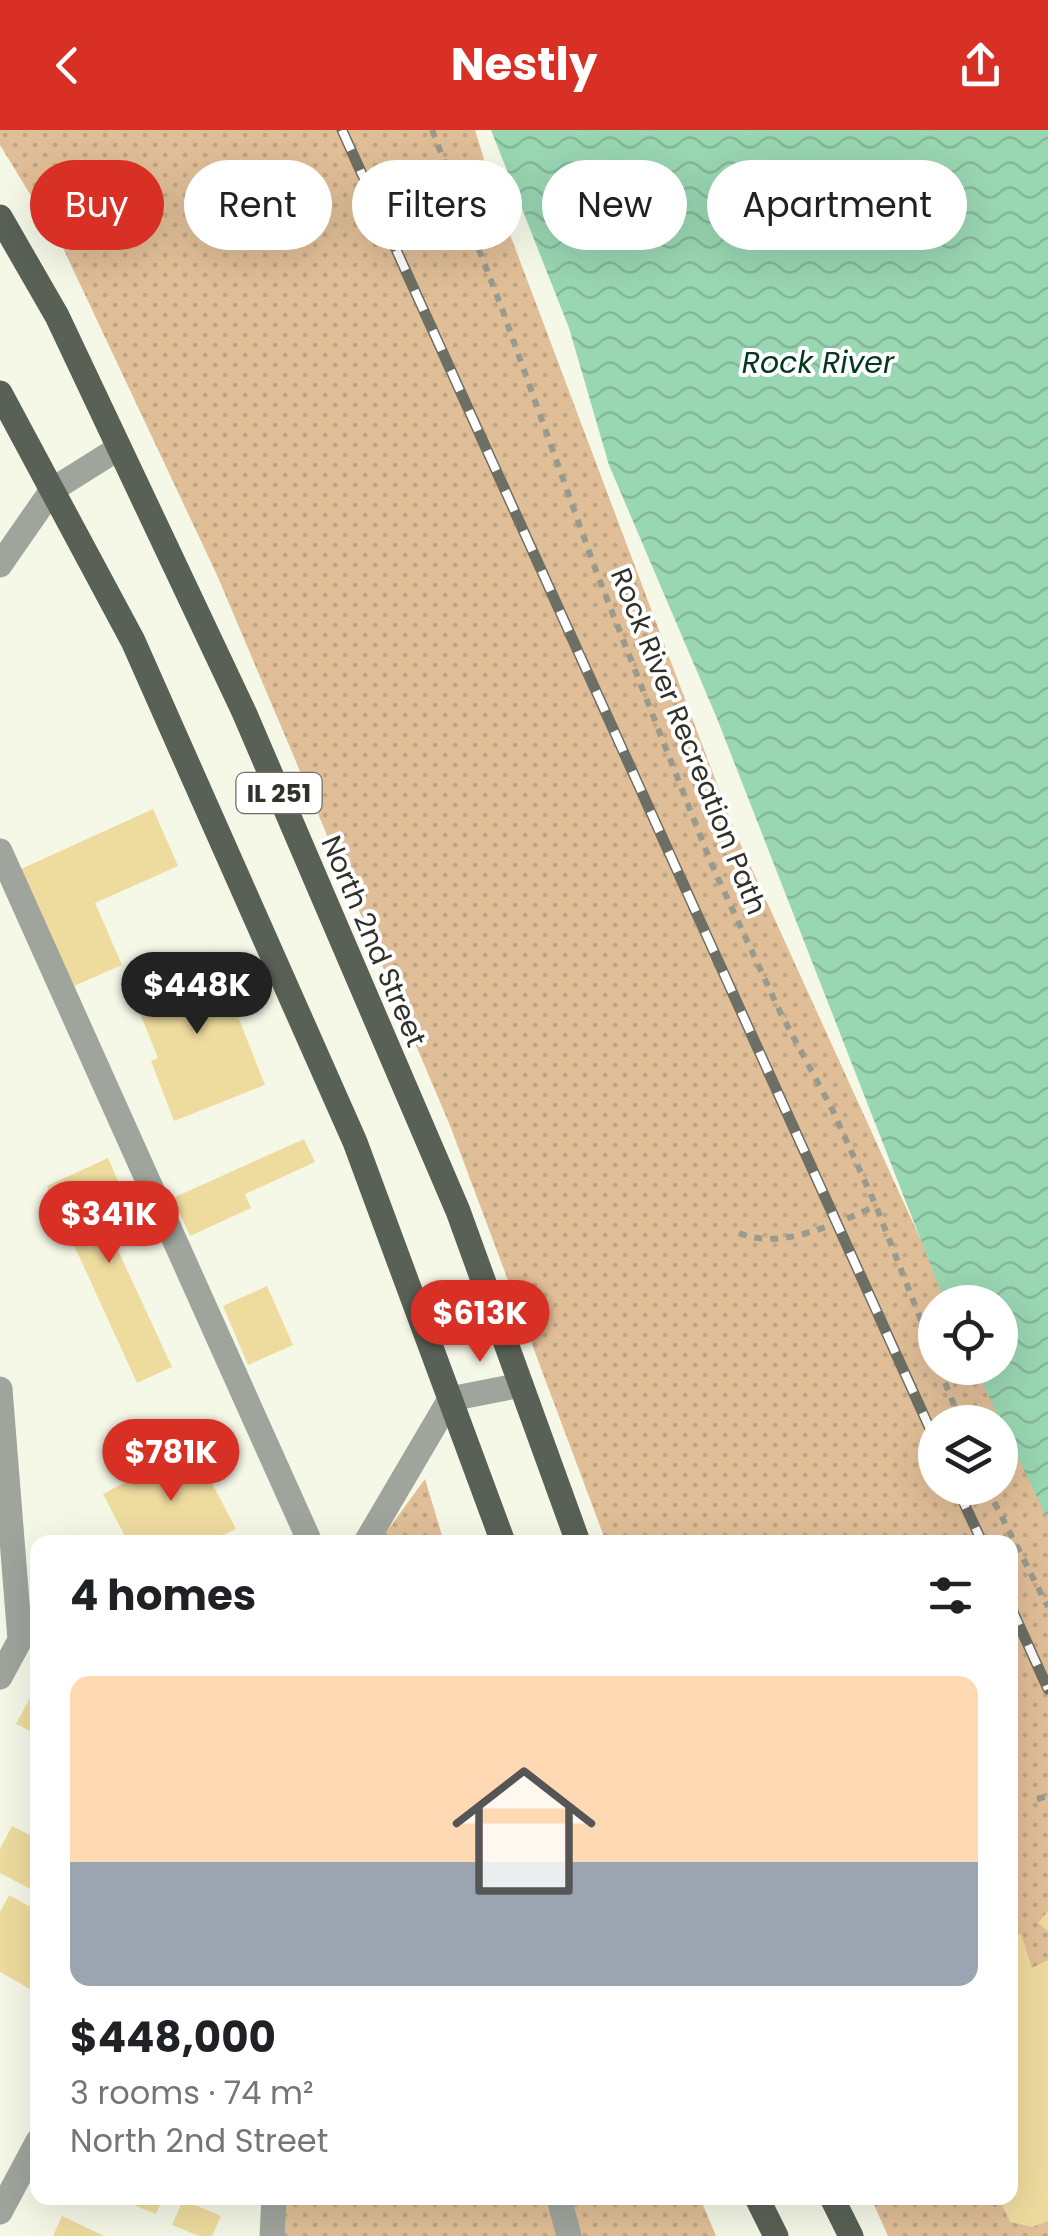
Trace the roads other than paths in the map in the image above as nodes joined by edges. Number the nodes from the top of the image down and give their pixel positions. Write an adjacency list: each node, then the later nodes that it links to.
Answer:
1 (0, 217): 3 (main road, North 2nd Street / IL 251)
2 (0, 392): 4 (main road, IL 251)
3 (120, 448): 4 (street); 7 (main road, North 2nd Street / IL 251)
4 (52, 490): 5 (street); 9 (main road, IL 251)
5 (0, 565)
6 (0, 851): 10 (street)
7 (521, 1385): 9 (street); 13 (main road, North 2nd Street / IL 251)
8 (0, 1390): 14 (street)
9 (450, 1398): 11 (street); 12 (main road, IL 251)
10 (307, 1535)
11 (370, 1535)
12 (500, 1535)
13 (575, 1535)
14 (19, 1643): 15 (street)
15 (0, 1677)
16 (30, 2156): 21 (street)
17 (274, 2205): 22 (street)
18 (561, 2205): 23 (street)
19 (760, 2205): 24 (main road)
20 (836, 2205): 25 (main road)
21 (0, 2212)
22 (272, 2236)
23 (569, 2236)
24 (776, 2236)
25 (851, 2236)

